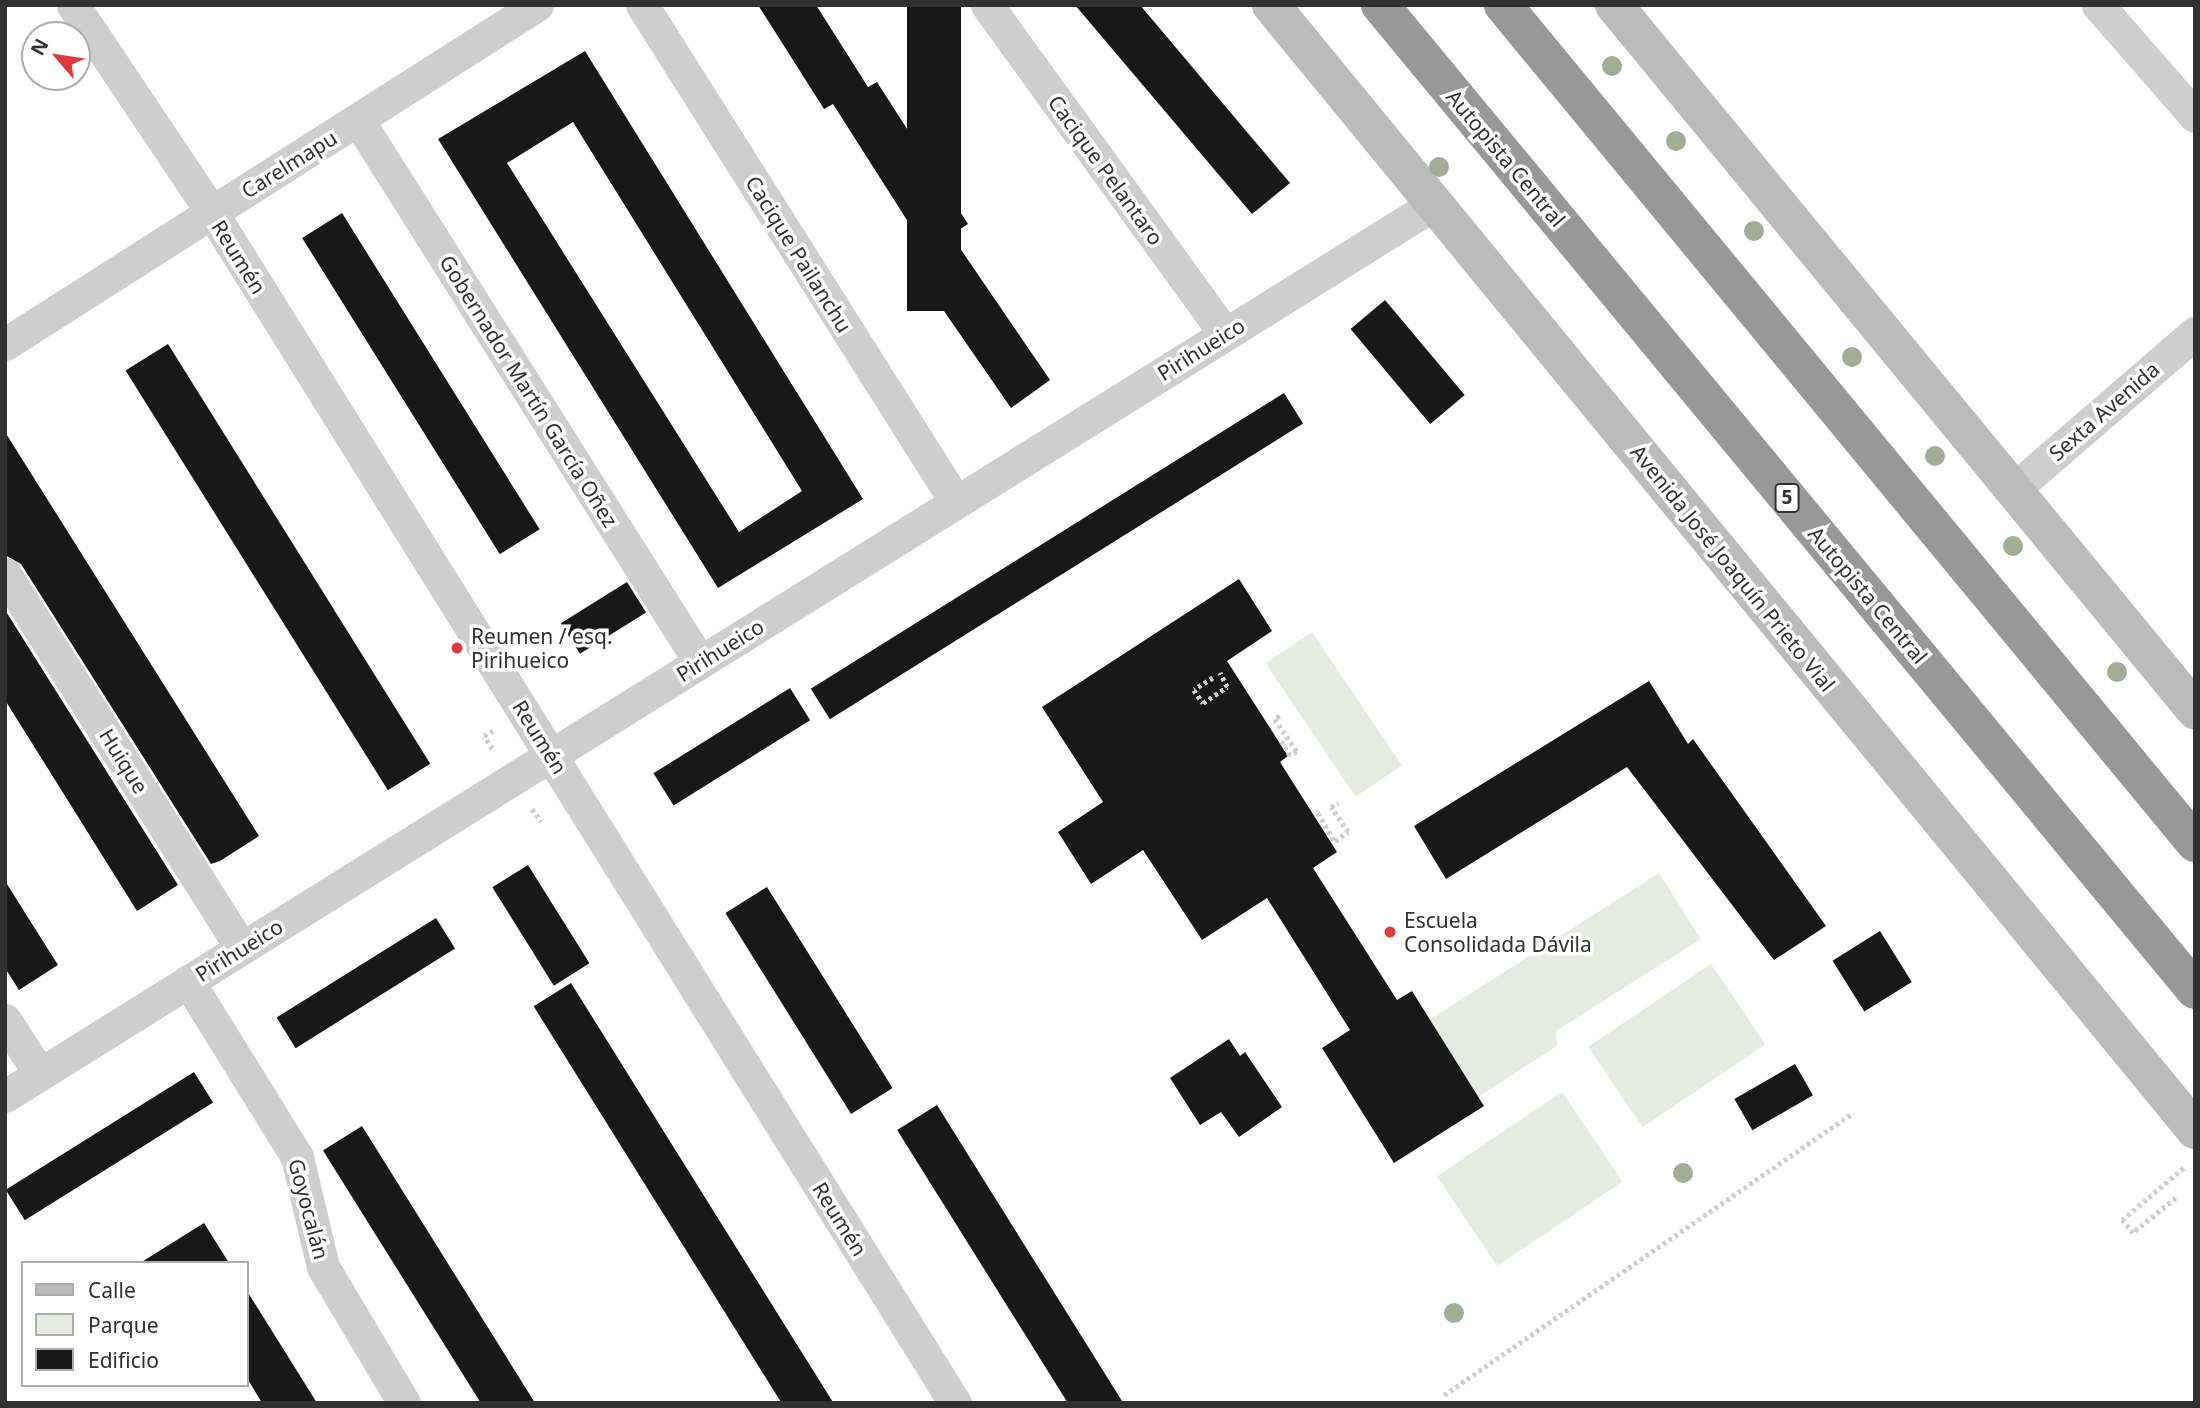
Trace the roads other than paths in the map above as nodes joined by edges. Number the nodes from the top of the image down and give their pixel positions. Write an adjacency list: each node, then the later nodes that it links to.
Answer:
1 (73, 5): 13 (street, Reumén)
2 (537, 5): 11 (street, Carelmapu)
3 (642, 5): 18 (street, Cacique Pailanchu)
4 (987, 5): 15 (street, Cacique Pelantaro)
5 (1271, 5): 12 (main road, Avenida José Joaquín Prieto Vial)
6 (1380, 5): 26 (highway, Autopista Central / 5)
7 (1503, 5): 23 (highway)
8 (1614, 5): 17 (main road)
9 (2098, 5): 10 (street)
10 (2195, 116)
11 (358, 120): 13 (street, Carelmapu); 20 (street, Gobernador Martín García Oñez)
12 (1434, 204): 15 (street, Pirihueico); 30 (main road, Avenida José Joaquín Prieto Vial)
13 (212, 213): 16 (street, Carelmapu); 22 (street, Reumén)
14 (2195, 332): 17 (street, Sexta Avenida)
15 (1225, 334): 18 (street, Pirihueico)
16 (5, 344)
17 (2014, 489): 21 (main road)
18 (956, 502): 20 (street, Pirihueico)
19 (5, 574): 24 (street, Huique)
20 (700, 662): 22 (street, Pirihueico)
21 (2195, 710)
22 (551, 755): 24 (street, Pirihueico); 32 (street, Reumén)
23 (2195, 843)
24 (241, 948): 25 (street, Pirihueico)
25 (188, 982): 28 (street, Pirihueico); 31 (street, Goyocalán)
26 (2195, 990)
27 (5, 1020): 28 (street)
28 (40, 1074): 29 (street, Pirihueico)
29 (5, 1096)
30 (2195, 1130)
31 (404, 1403)
32 (955, 1403)

